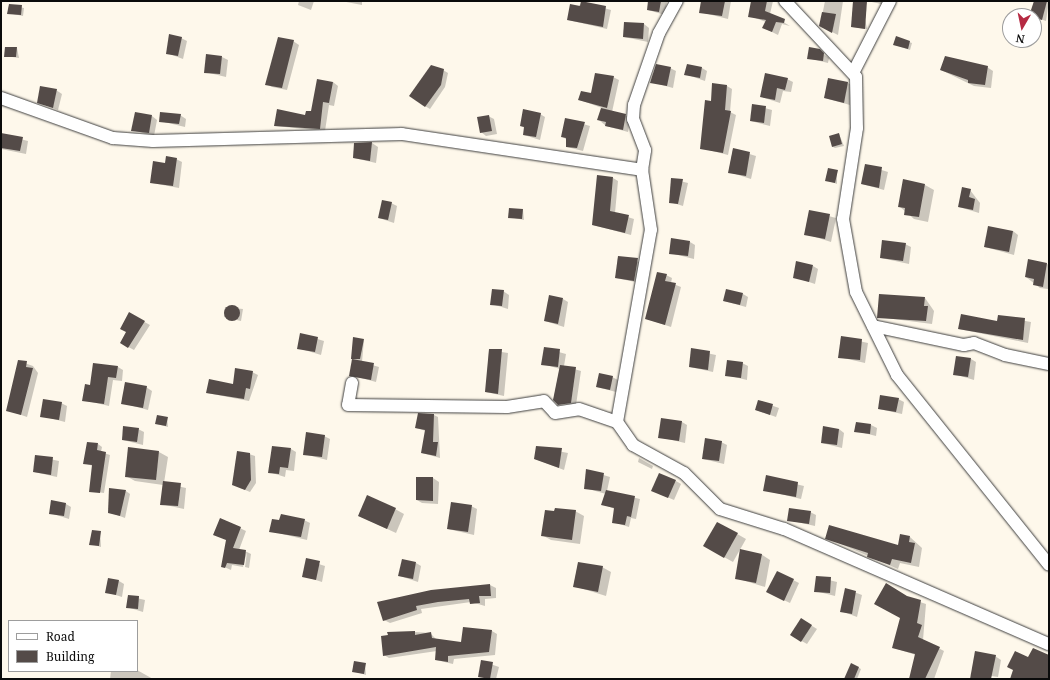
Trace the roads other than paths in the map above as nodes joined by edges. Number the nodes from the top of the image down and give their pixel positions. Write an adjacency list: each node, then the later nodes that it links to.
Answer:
1 (677, 1): 6 (street)
2 (890, 1): 4 (street)
3 (785, 2): 4 (street)
4 (854, 71): 7 (street)
5 (1, 98): 6 (street)
6 (642, 170): 10 (street)
7 (872, 326): 8 (street); 11 (street)
8 (1049, 364)
9 (352, 383): 10 (street)
10 (616, 422): 12 (street)
11 (1049, 565)
12 (1049, 644)

